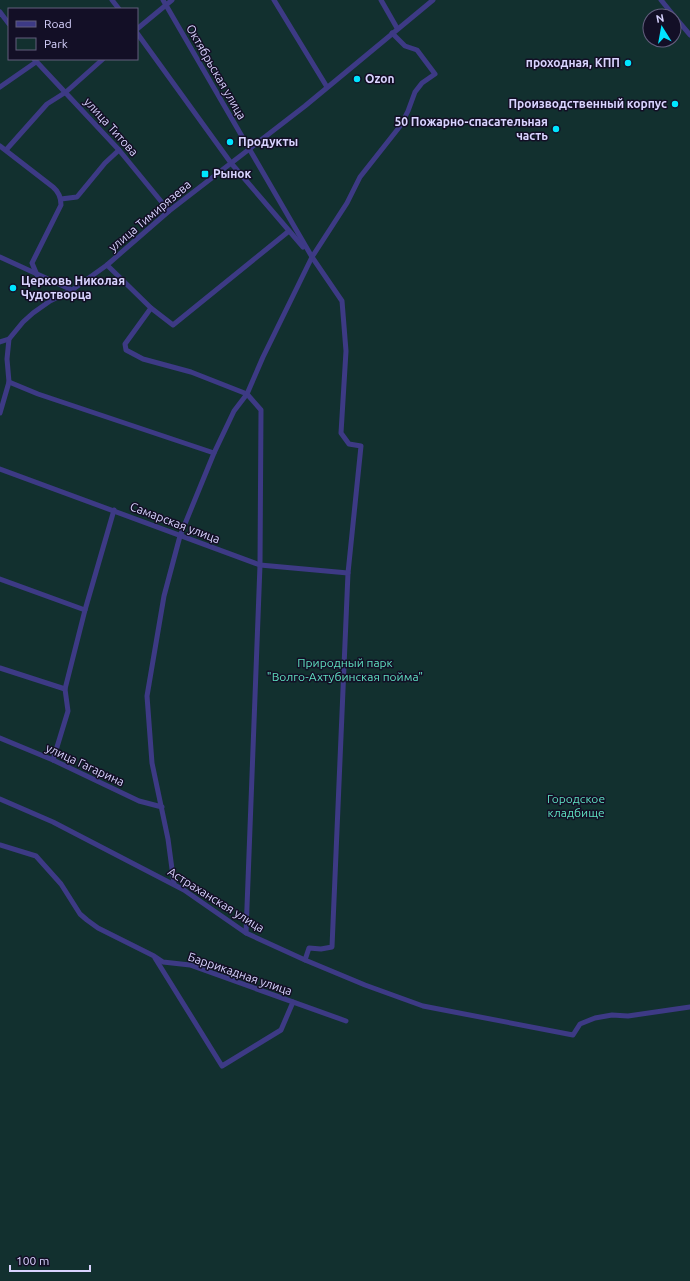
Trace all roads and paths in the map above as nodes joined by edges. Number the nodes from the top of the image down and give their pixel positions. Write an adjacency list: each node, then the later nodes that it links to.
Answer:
1 (112, 0): 8 (street)
2 (172, 0): 7 (street)
3 (274, 0): 20 (street)
4 (381, 0): 14 (street)
5 (432, 0): 14 (street, улица Тимирязева)
6 (661, 0): 9 (street)
7 (164, 2): 13 (street); 26 (street, Октябрьская улица)
8 (118, 8)
9 (668, 8)
10 (0, 12): 11 (street)
11 (8, 23)
12 (682, 26): 17 (street)
13 (138, 28)
14 (397, 28): 15 (street, улица Тимирязева)
15 (392, 33): 20 (street, улица Тимирязева); 32 (street)
16 (138, 34): 27 (street)
17 (690, 35)
18 (35, 60): 21 (street); 22 (street, улица Титова)
19 (102, 60): 22 (street)
20 (327, 87): 26 (street, улица Тимирязева)
21 (0, 88)
22 (66, 92): 24 (street); 25 (street, улица Титова)
23 (0, 146): 24 (street)
24 (6, 150): 28 (street)
25 (119, 150): 28 (street); 29 (street, улица Титова)
26 (249, 150): 27 (street, улица Тимирязева); 32 (street, Октябрьская улица)
27 (231, 163): 29 (street, улица Тимирязева); 30 (street)
28 (61, 199): 34 (street)
29 (170, 211): 33 (street, улица Тимирязева)
30 (289, 231): 32 (street); 36 (street)
31 (0, 257): 34 (street)
32 (312, 257): 40 (street); 47 (street)
33 (107, 265): 35 (street, улица Тимирязева); 36 (street)
34 (37, 275): 35 (street)
35 (72, 290): 37 (street, улица Тимирязева)
36 (151, 308): 40 (street)
37 (9, 339): 38 (street); 39 (street)
38 (0, 342)
39 (9, 382): 41 (street); 42 (street)
40 (247, 394): 42 (street); 46 (street)
41 (0, 413)
42 (214, 453): 45 (street)
43 (0, 469): 44 (street, Самарская улица)
44 (114, 510): 45 (street, Самарская улица); 49 (street)
45 (180, 536): 46 (street, Самарская улица); 55 (street)
46 (260, 565): 47 (street, Самарская улица); 58 (street)
47 (348, 573): 60 (street)
48 (0, 579): 49 (street)
49 (85, 610): 51 (street)
50 (0, 668): 51 (street)
51 (65, 689): 53 (street)
52 (0, 738): 53 (street, улица Гагарина)
53 (53, 760): 55 (street, улица Гагарина)
54 (0, 799): 57 (street, Астраханская улица)
55 (162, 807): 57 (street)
56 (0, 845): 59 (street, Баррикадная улица)
57 (174, 884): 58 (street, Астраханская улица)
58 (246, 933): 60 (street, Астраханская улица)
59 (154, 956): 61 (street, Баррикадная улица); 61 (street)
60 (305, 960): 62 (street, Астраханская улица)
61 (293, 1002): 63 (street, Баррикадная улица)
62 (690, 1007)
63 (346, 1021)

